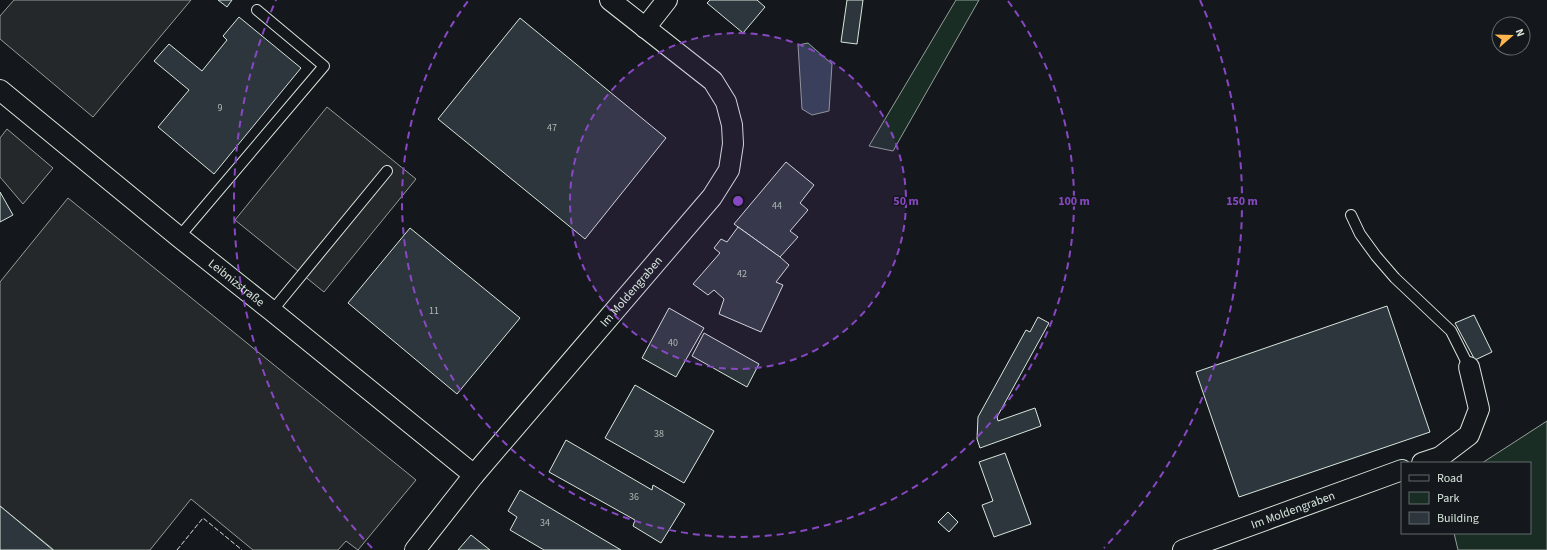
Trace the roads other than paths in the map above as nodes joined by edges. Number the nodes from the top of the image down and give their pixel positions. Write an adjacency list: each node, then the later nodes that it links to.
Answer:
1 (610, 0): 4 (street, Im Moldengraben)
2 (667, 0): 4 (street)
3 (257, 10): 8 (lane)
4 (645, 28): 13 (street, Im Moldengraben)
5 (0, 90): 8 (street, Leibnizstraße)
6 (386, 171): 9 (lane)
7 (1351, 215): 10 (lane)
8 (179, 237): 9 (street, Leibnizstraße)
9 (272, 311): 13 (street, Leibnizstraße)
10 (1469, 367): 11 (street)
11 (1425, 462)
12 (1401, 470): 15 (street, Im Moldengraben)
13 (474, 475): 14 (street, Im Moldengraben)
14 (415, 550)
15 (1183, 550)

